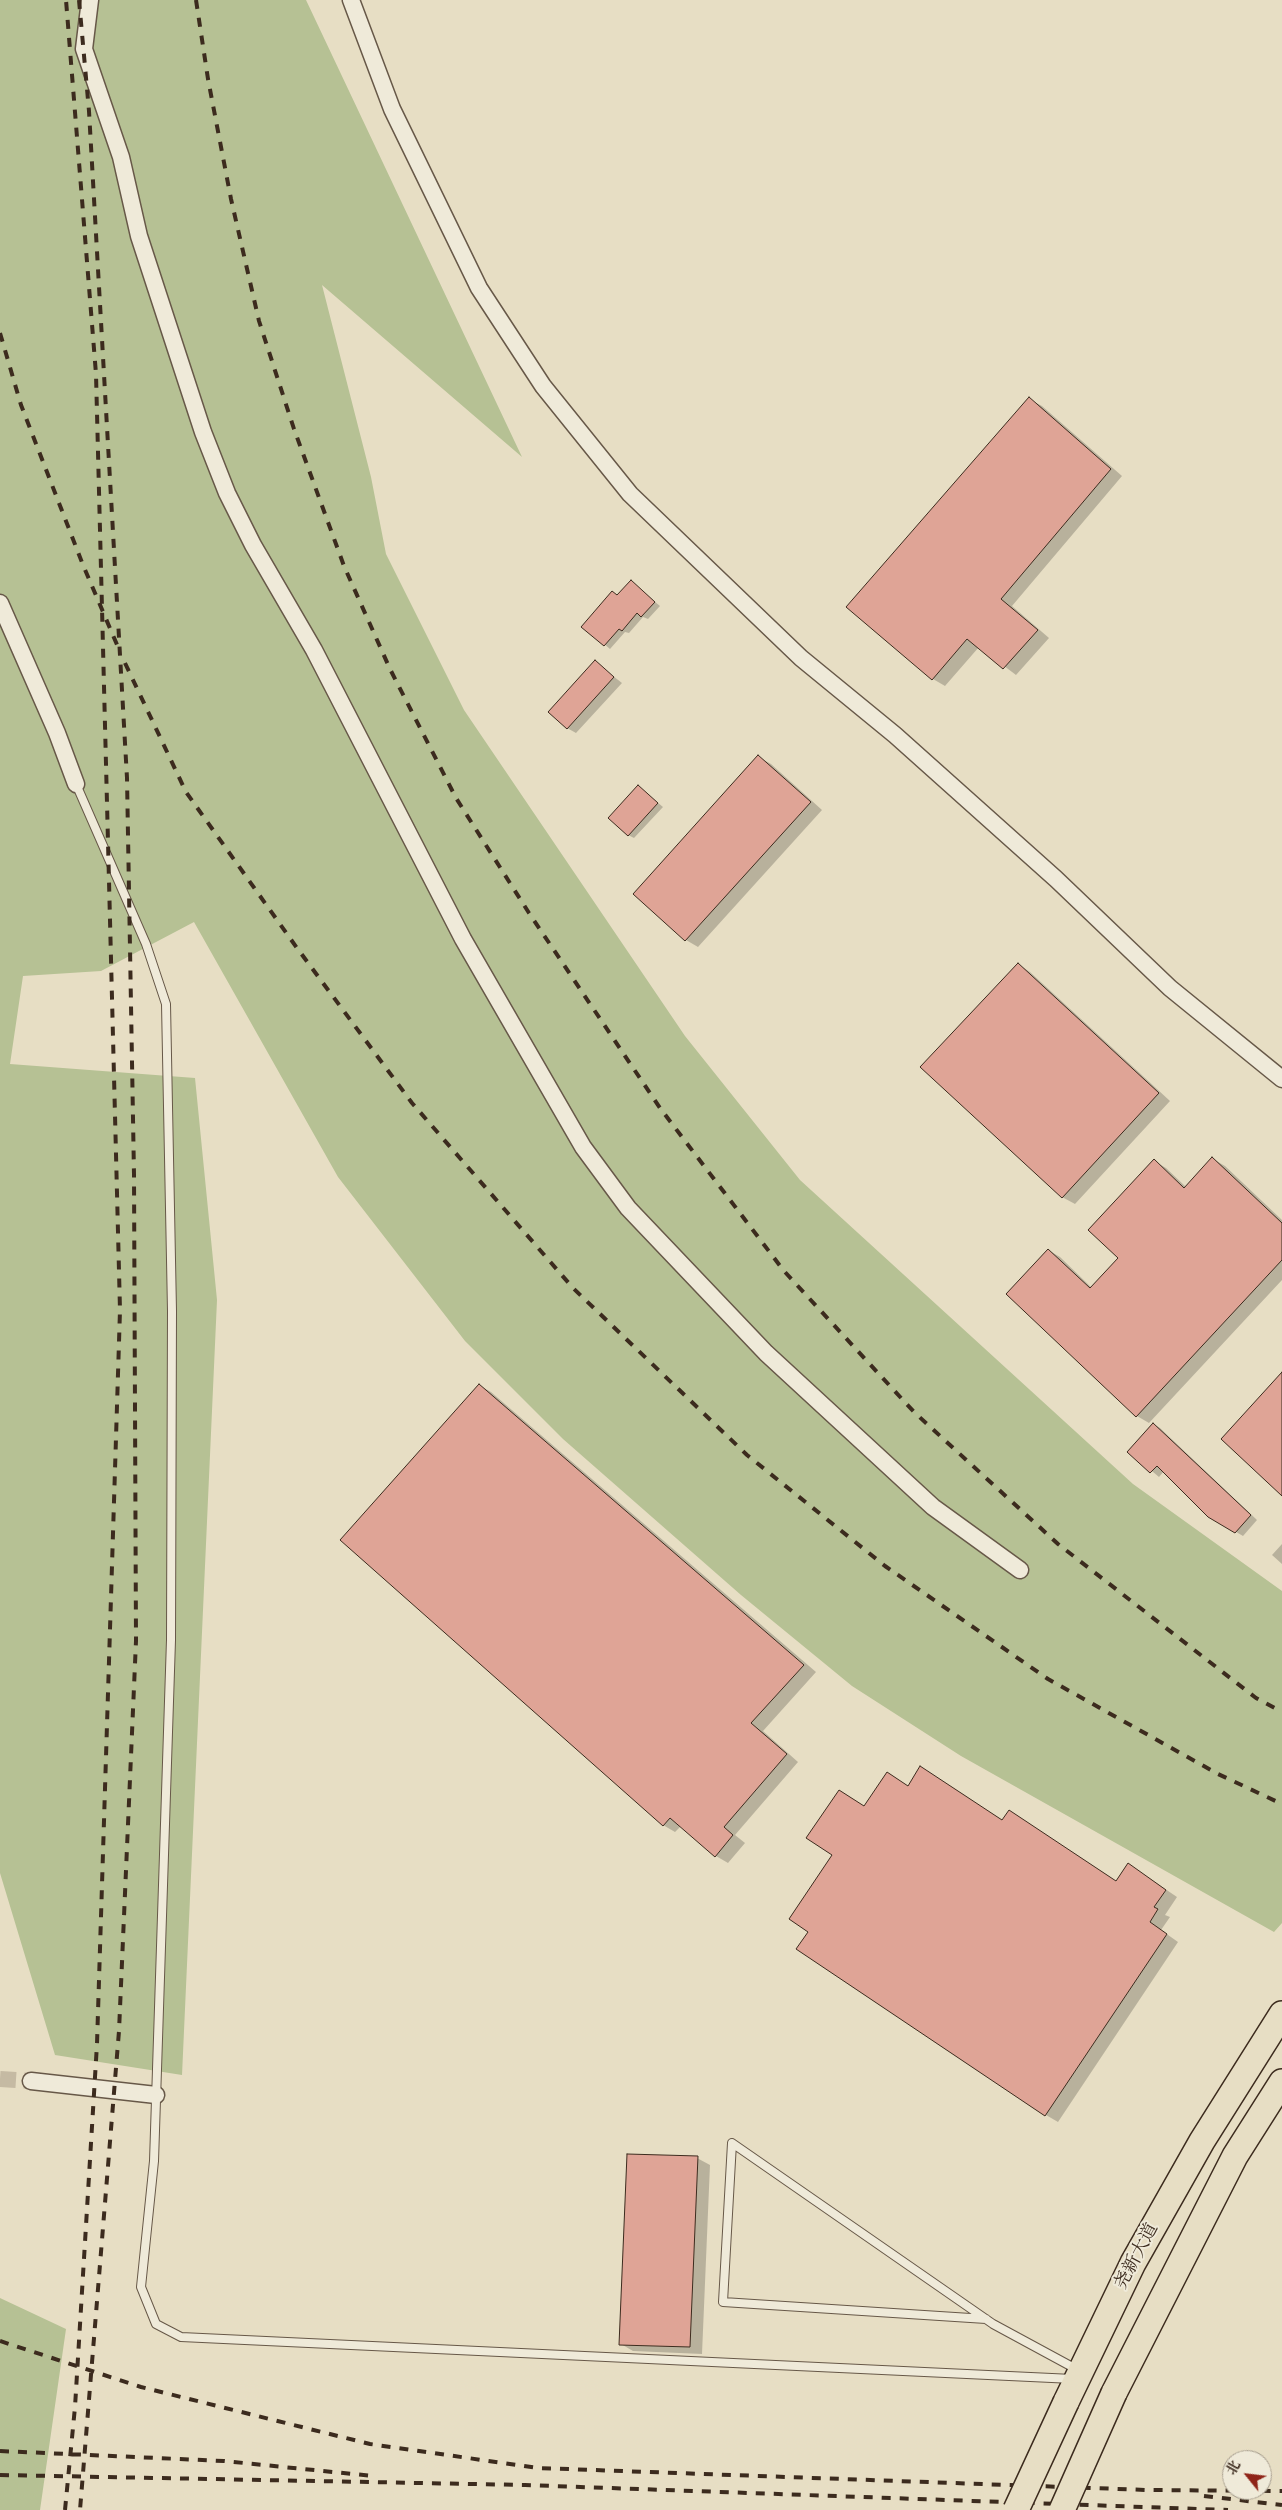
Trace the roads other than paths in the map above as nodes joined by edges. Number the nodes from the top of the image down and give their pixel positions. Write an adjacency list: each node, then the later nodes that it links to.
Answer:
1 (90, 0): 6 (street)
2 (351, 0): 5 (street)
3 (0, 603): 4 (street)
4 (76, 784): 9 (lane)
5 (1282, 1079)
6 (1020, 1570)
7 (1282, 2014): 12 (main road, 尧新大道)
8 (32, 2081): 9 (street)
9 (156, 2095): 12 (lane)
10 (1276, 2096): 14 (main road, bridge)
11 (986, 2319): 11 (lane); 12 (lane)
12 (1080, 2375): 13 (main road, 尧新大道, bridge)
13 (1016, 2510)
14 (1062, 2510)

